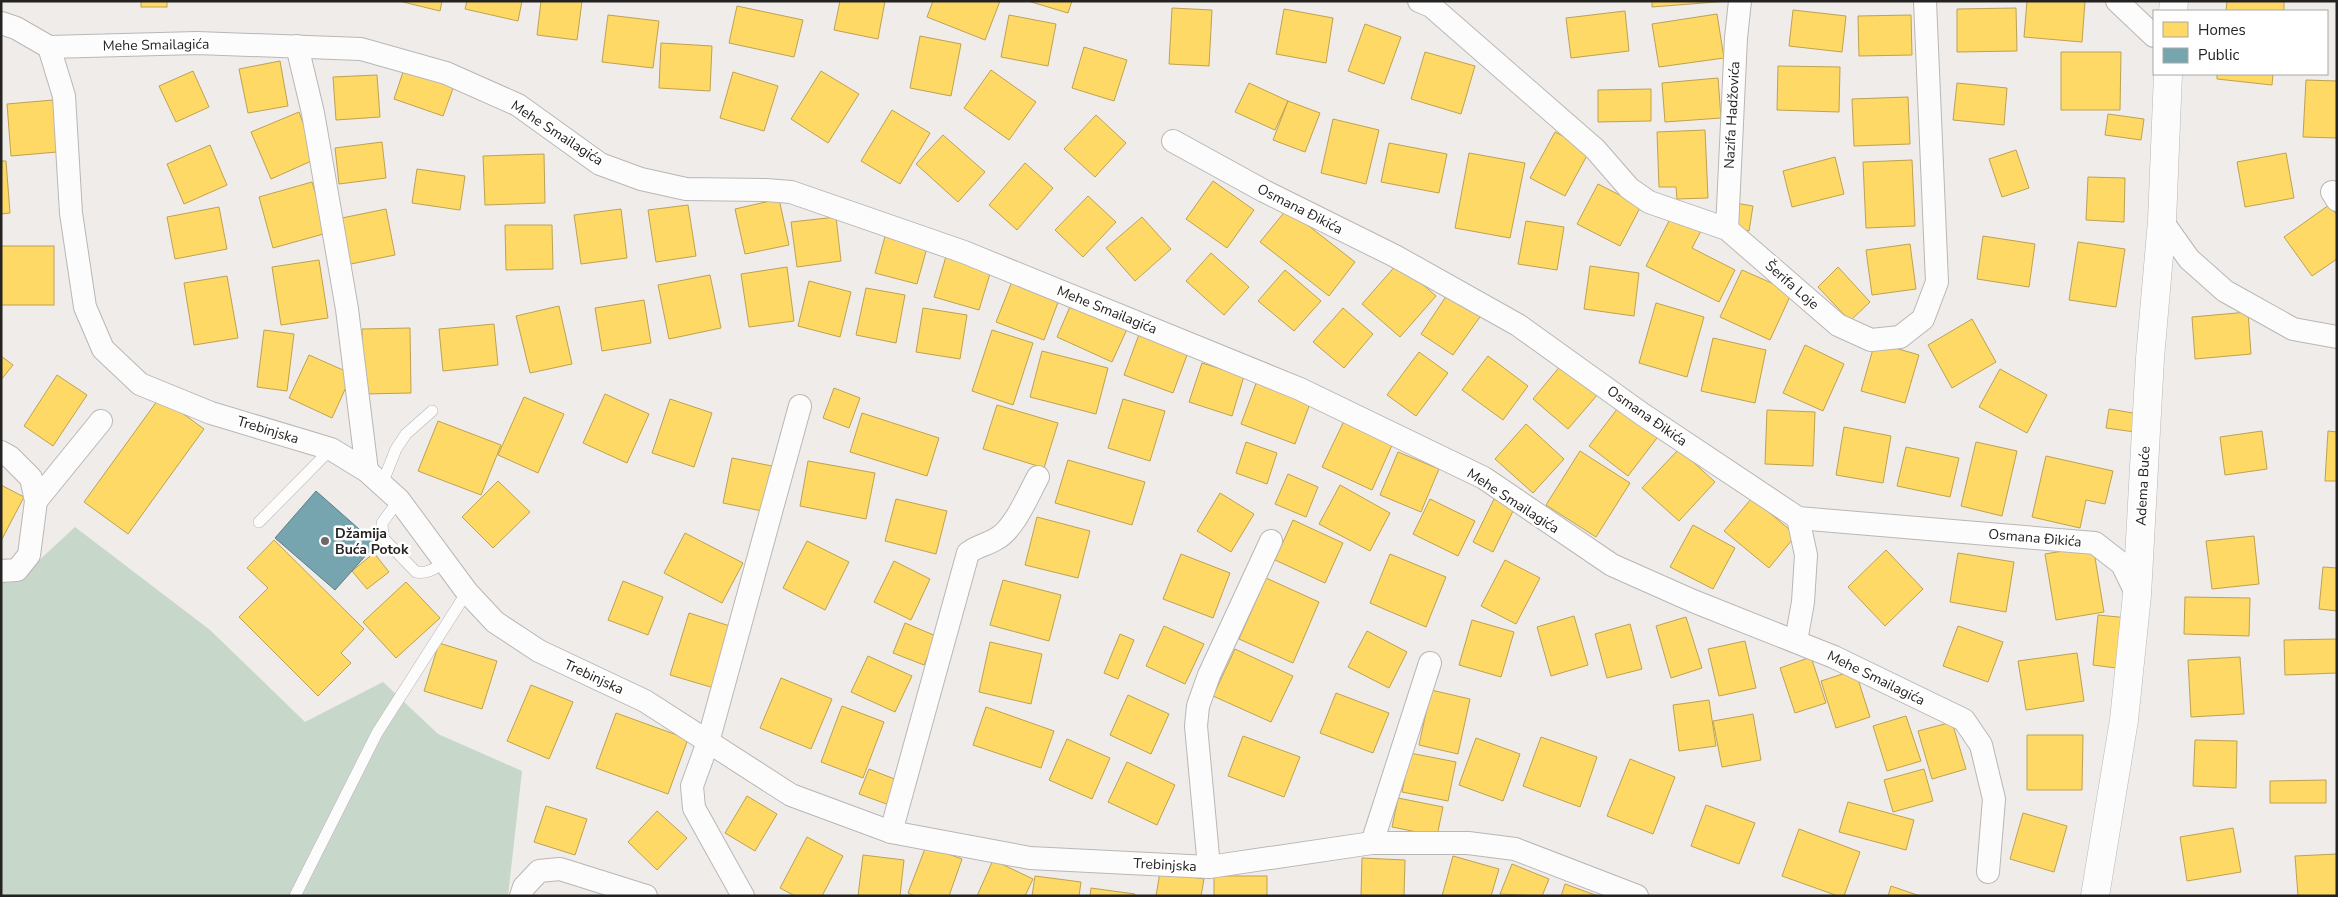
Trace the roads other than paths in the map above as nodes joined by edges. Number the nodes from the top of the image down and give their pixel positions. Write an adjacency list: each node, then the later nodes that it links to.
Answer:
1 (1419, 1): 12 (street, Šerifa Loje)
2 (1740, 1): 12 (street, Nazifa Hadžovića)
3 (1925, 1): 12 (street, Šerifa Loje)
4 (2117, 1): 6 (street)
5 (1, 23): 8 (street)
6 (2153, 35)
7 (297, 46): 8 (street, Mehe Smailagića); 19 (street); 30 (street, Mehe Smailagića)
8 (49, 47): 17 (street, Trebinjska)
9 (2168, 75): 11 (street, Adema Buće)
10 (1173, 141): 23 (street, Osmana Đikića)
11 (2162, 221): 13 (street); 29 (street, Adema Buće)
12 (1727, 229)
13 (2337, 337)
14 (800, 406): 32 (street)
15 (432, 411): 19 (lane)
16 (101, 421): 22 (street)
17 (331, 449): 19 (street, Trebinjska); 24 (lane)
18 (1, 452): 22 (street)
19 (375, 477): 21 (street, Trebinjska)
20 (1038, 477): 33 (street)
21 (399, 500): 26 (street, Trebinjska); 26 (lane)
22 (36, 501): 27 (street)
23 (1798, 518): 29 (street, Osmana Đikića); 30 (street)
24 (259, 522)
25 (1271, 541): 35 (street)
26 (445, 562): 28 (street, Trebinjska)
27 (1, 571)
28 (467, 592): 32 (street, Trebinjska); 37 (lane)
29 (2136, 595): 42 (street, Adema Buće)
30 (1796, 641): 36 (street, Mehe Smailagića)
31 (1430, 663): 34 (street)
32 (708, 742): 33 (street, Trebinjska); 40 (street)
33 (891, 832): 35 (street, Trebinjska)
34 (1372, 843): 35 (street, Trebinjska); 41 (street, Trebinjska)
35 (1209, 867)
36 (1988, 872)
37 (295, 896)
38 (521, 896): 39 (street)
39 (646, 896)
40 (743, 896)
41 (1637, 896)
42 (2095, 896)

